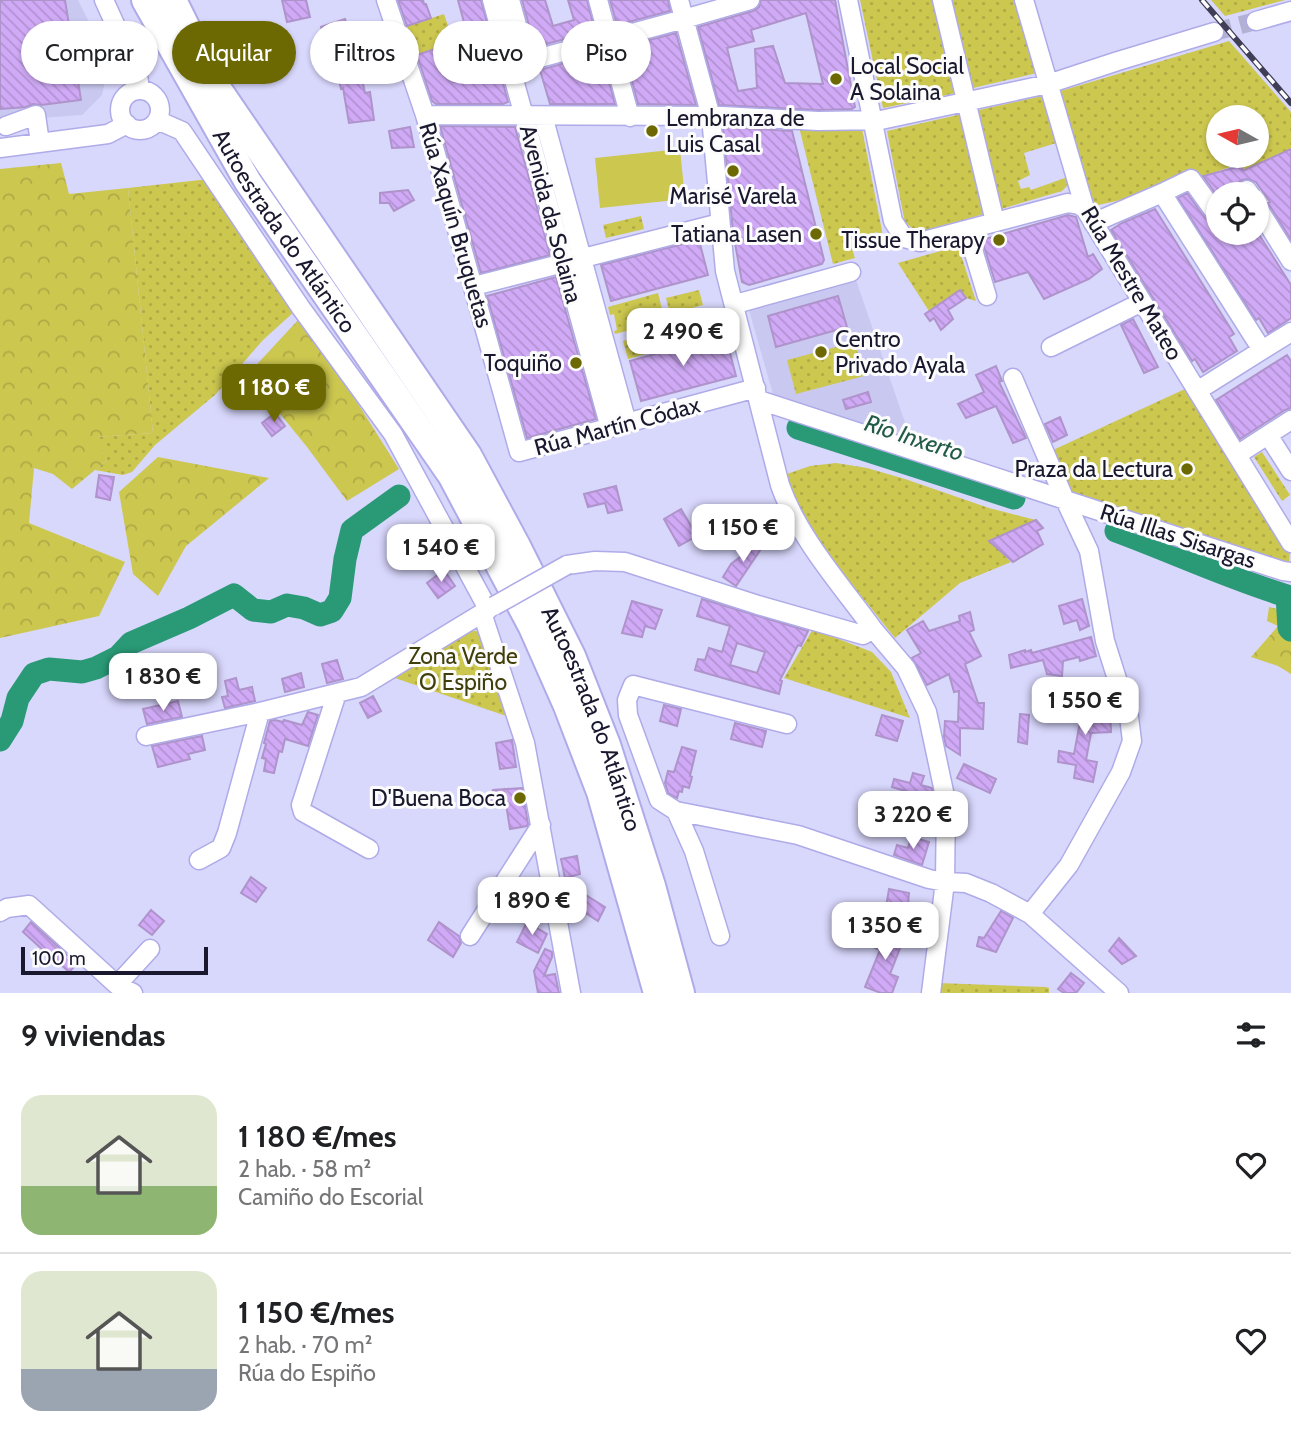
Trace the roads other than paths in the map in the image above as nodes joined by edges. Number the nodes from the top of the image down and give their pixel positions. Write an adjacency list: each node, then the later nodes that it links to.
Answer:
1 (104, 0): 24 (street)
2 (145, 0): 68 (highway, Autoestrada do Atlántico)
3 (173, 0): 70 (highway, Autoestrada do Atlántico)
4 (386, 0): 26 (street, Rúa Xaquín Bruquetas)
5 (492, 0): 16 (street, Avenida da Solaina)
6 (510, 0): 17 (street, Avenida da Solaina)
7 (598, 0): 18 (street)
8 (679, 0): 14 (street)
9 (848, 0): 32 (street)
10 (942, 0): 25 (street)
11 (1024, 0): 23 (street, Rúa Mestre Mateo)
12 (742, 1): 14 (street)
13 (1291, 11): 15 (street)
14 (684, 19): 19 (street); 30 (street)
15 (1256, 20)
16 (501, 21)
17 (513, 21)
18 (604, 21)
19 (651, 28)
20 (1214, 32): 23 (street)
21 (521, 84): 27 (street, Avenida da Solaina)
22 (621, 84): 29 (street)
23 (1048, 84): 25 (street); 39 (street, Rúa Mestre Mateo)
24 (140, 90): 31 (street); 33 (street)
25 (965, 103): 32 (street); 40 (street)
26 (425, 115): 27 (street); 47 (street, Rúa Xaquín Bruquetas)
27 (524, 116): 28 (street); 44 (street, Avenida da Solaina)
28 (543, 116): 29 (street); 44 (street, Avenida da Solaina)
29 (630, 117): 30 (street)
30 (710, 117): 32 (street); 41 (street)
31 (157, 121): 33 (street); 67 (street)
32 (873, 121): 43 (street)
33 (127, 124): 35 (street)
34 (3, 126): 35 (street); 36 (street)
35 (40, 143): 36 (street)
36 (4, 148)
37 (1162, 193): 38 (street); 39 (street); 53 (street)
38 (1206, 200)
39 (1081, 206): 40 (street); 50 (street, Rúa Mestre Mateo)
40 (995, 222): 43 (street)
41 (720, 223): 44 (street); 49 (street)
42 (1269, 228): 45 (street)
43 (967, 230): 48 (street)
44 (573, 261): 47 (street); 58 (street, Avenida da Solaina)
45 (1291, 261)
46 (851, 272): 49 (street)
47 (474, 286): 60 (street, Rúa Xaquín Bruquetas)
48 (987, 296)
49 (733, 302): 56 (street)
50 (1142, 302): 52 (street); 55 (street, Rúa Mestre Mateo)
51 (1291, 332): 53 (street)
52 (1051, 347)
53 (1262, 350): 55 (street)
54 (1013, 378): 63 (street)
55 (1198, 391): 61 (street, Rúa Mestre Mateo)
56 (757, 394): 58 (street, Rúa Martín Códax); 63 (street); 69 (street)
57 (1291, 420): 59 (street)
58 (619, 425): 60 (street, Rúa Martín Códax)
59 (1268, 435): 61 (street); 62 (street)
60 (519, 452)
61 (1237, 455): 64 (street, Rúa Mestre Mateo)
62 (1291, 471)
63 (1065, 500): 66 (street, Rúa Illas Sisargas); 81 (street)
64 (1283, 513): 65 (street, Rúa Mestre Mateo)
65 (1291, 543)
66 (1291, 572)
67 (488, 609): 69 (street, bridge); 71 (street); 76 (street)
68 (532, 627): 87 (highway); 88 (highway, Autoestrada do Atlántico)
69 (873, 629): 79 (street)
70 (572, 656): 89 (highway, Autoestrada do Atlántico); 90 (highway)
71 (337, 693): 72 (street); 77 (street)
72 (260, 712): 74 (street); 78 (street)
73 (787, 724): 75 (street)
74 (146, 736)
75 (676, 811): 79 (street); 83 (street)
76 (541, 825): 82 (street); 86 (street)
77 (369, 849)
78 (199, 860)
79 (944, 882): 81 (street); 91 (street)
80 (0, 912): 85 (street)
81 (1030, 914): 92 (street)
82 (470, 936)
83 (720, 936)
84 (150, 949): 85 (street)
85 (125, 989)
86 (571, 993)
87 (640, 993)
88 (657, 993)
89 (681, 993)
90 (698, 993)
91 (931, 993)
92 (1119, 993)

